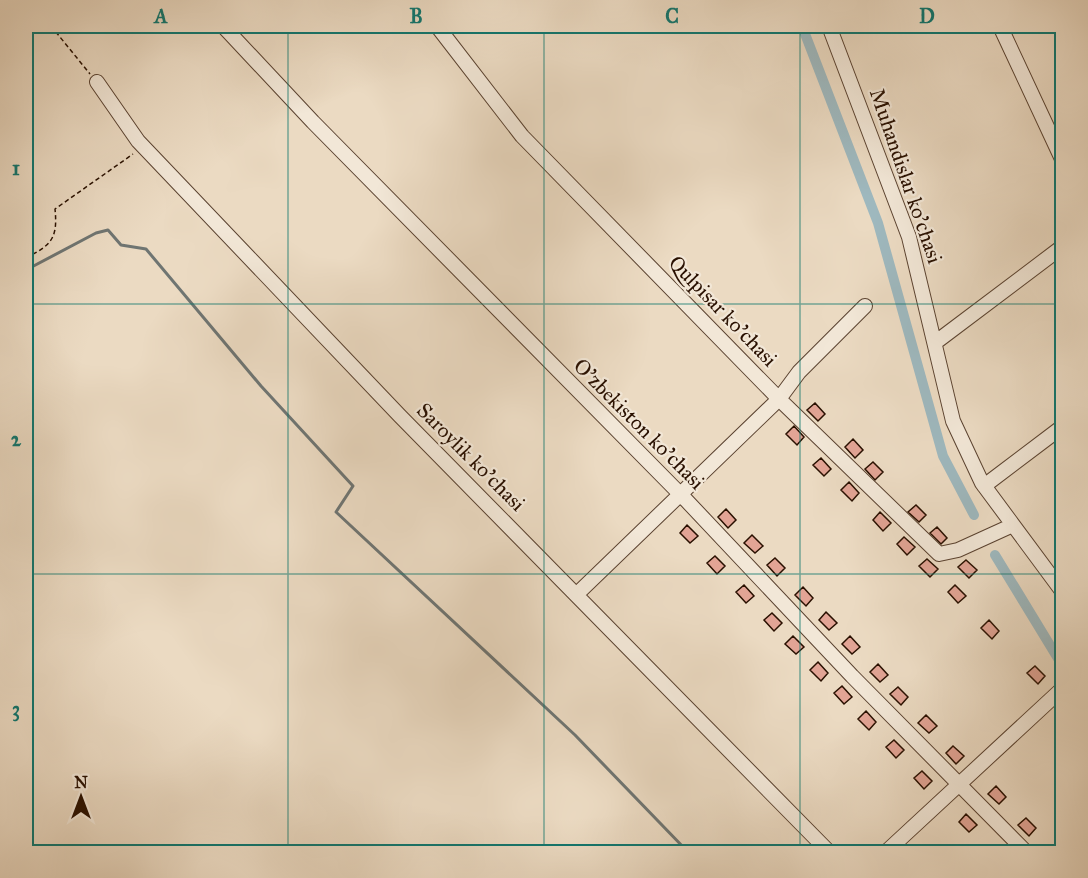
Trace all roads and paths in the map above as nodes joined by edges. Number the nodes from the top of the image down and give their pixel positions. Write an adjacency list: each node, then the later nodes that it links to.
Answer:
1 (51, 26): 6 (path)
2 (223, 26): 16 (street, O'zbekiston ko'chasi)
3 (437, 26): 13 (street, Qulpisar ko'chasi)
4 (829, 26): 12 (street, Muhandislar ko'chasi)
5 (1000, 26): 8 (street)
6 (97, 82): 7 (street, Saroylik ko'chasi)
7 (144, 147): 10 (path); 19 (street, Saroylik ko'chasi)
8 (1062, 159)
9 (1062, 247): 12 (street)
10 (26, 258)
11 (865, 306): 13 (street)
12 (936, 342): 15 (street, Muhandislar ko'chasi)
13 (779, 399): 16 (street); 17 (street, Qulpisar ko'chasi)
14 (1062, 427): 15 (street)
15 (984, 486): 17 (street, Muhandislar ko'chasi)
16 (679, 493): 19 (street); 21 (street, O'zbekiston ko'chasi)
17 (1013, 525): 18 (street, Muhandislar ko'chasi)
18 (1062, 591)
19 (577, 594): 22 (street, Saroylik ko'chasi)
20 (1062, 689): 21 (street)
21 (960, 785): 23 (street); 24 (street, O'zbekiston ko'chasi)
22 (829, 852)
23 (886, 852)
24 (1026, 852)

